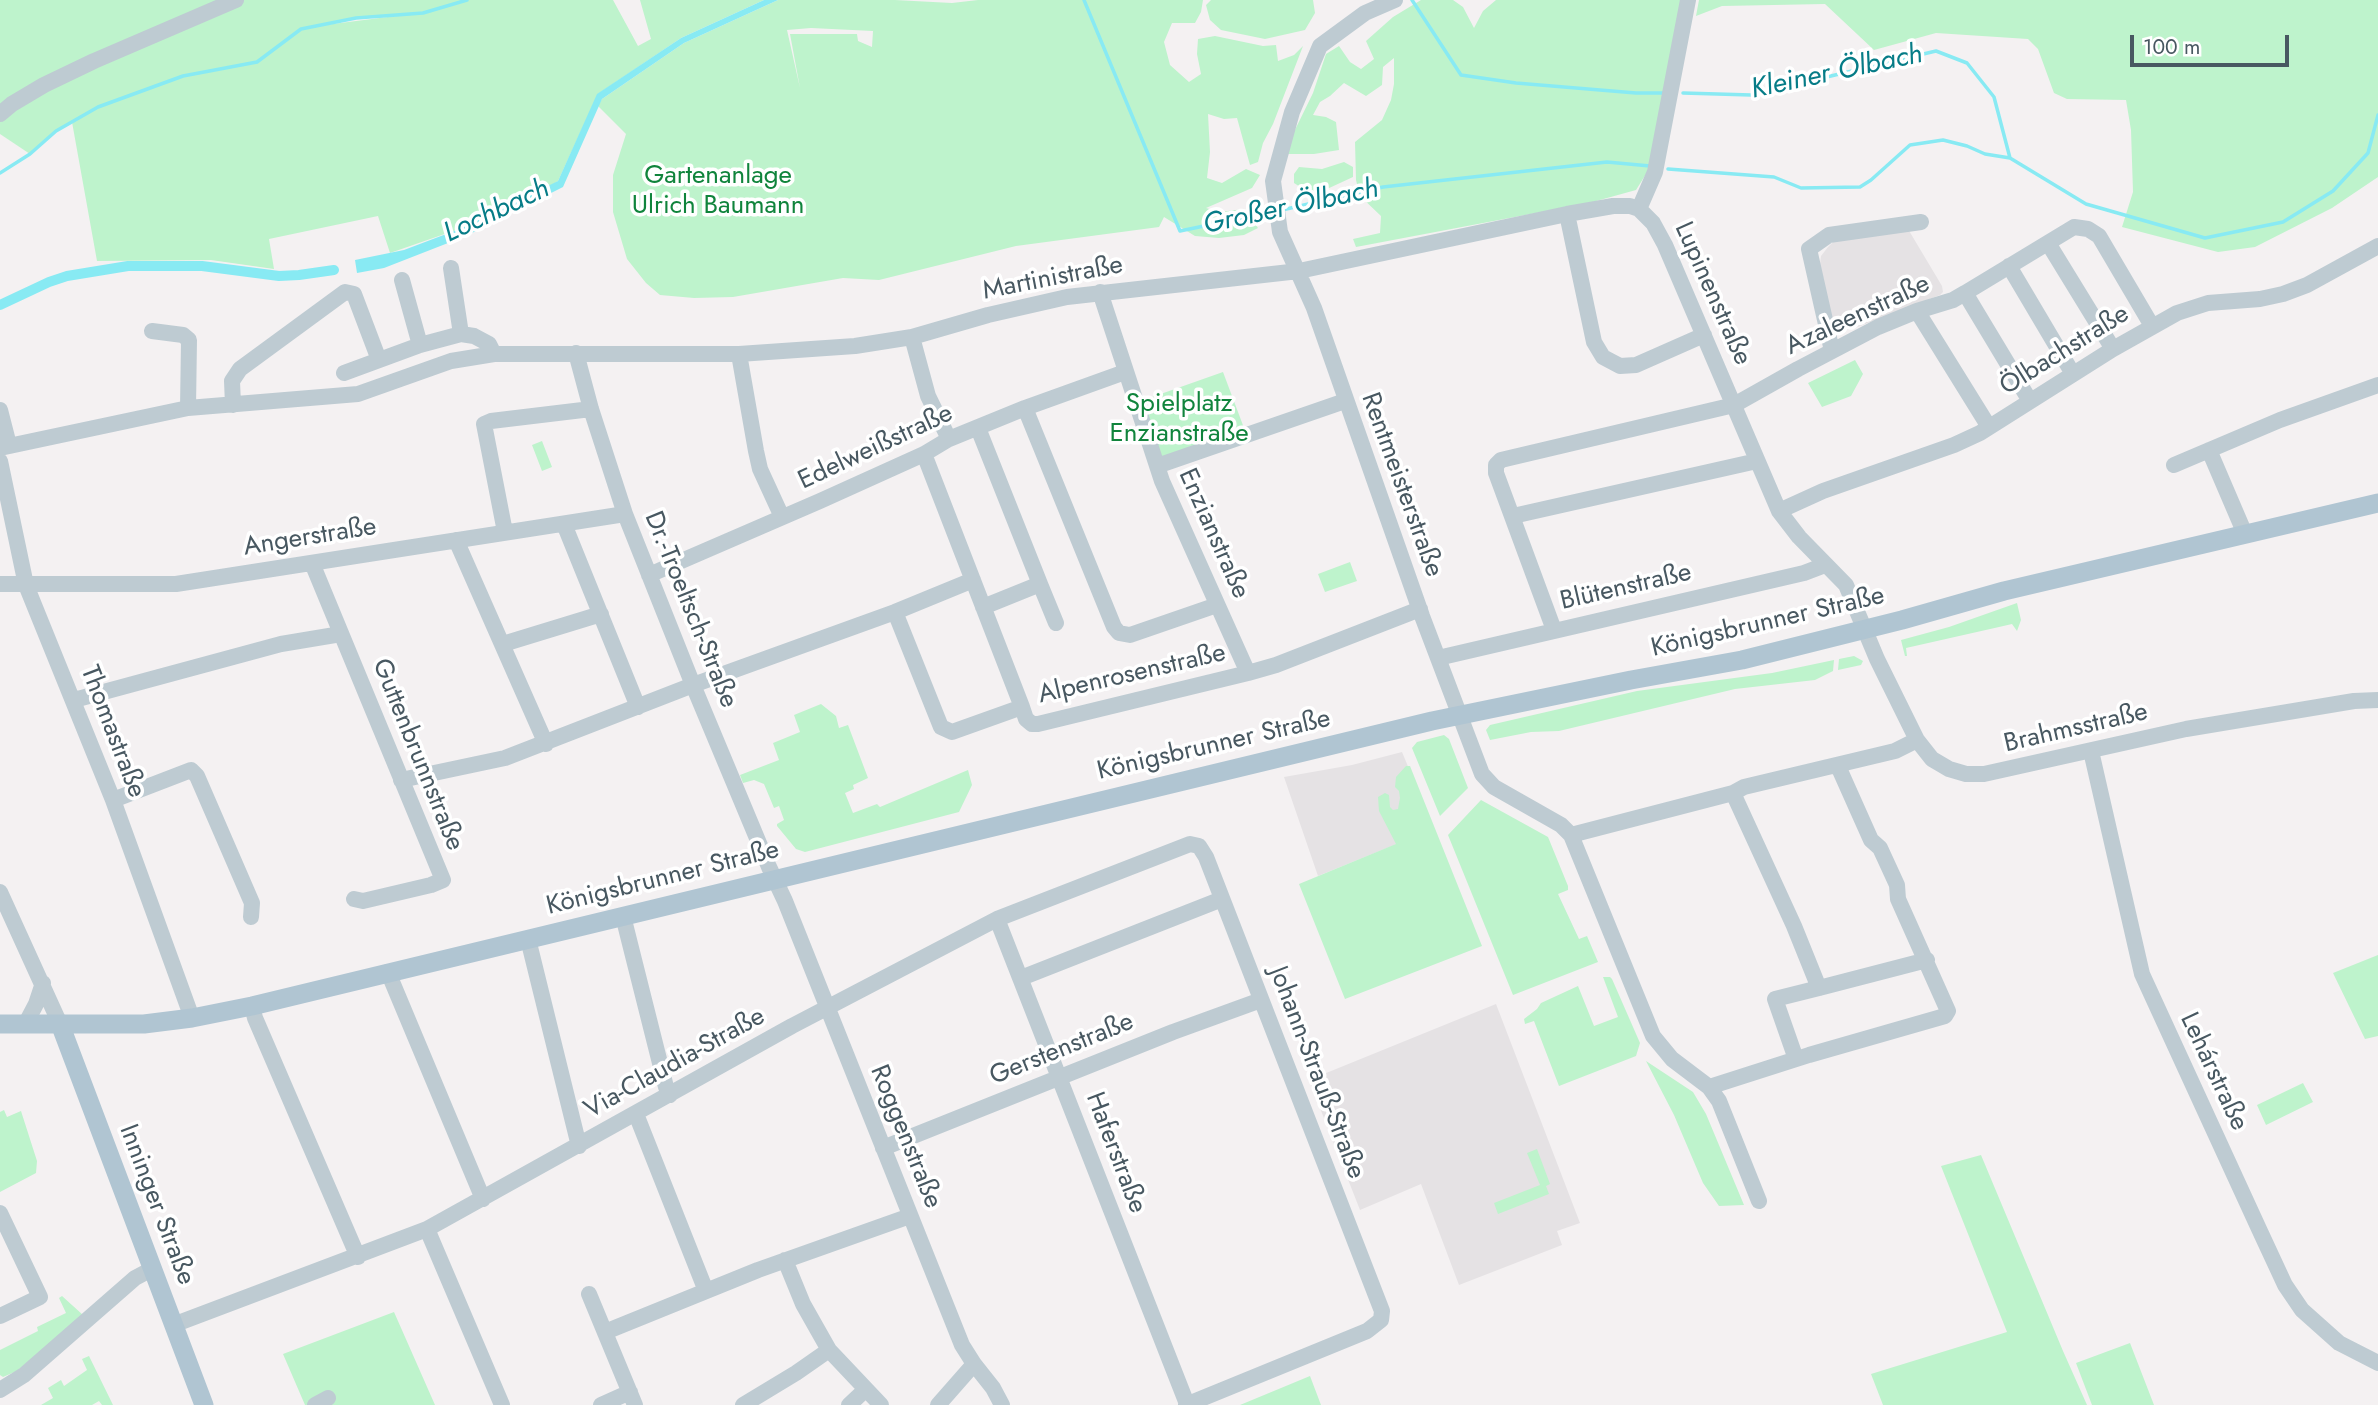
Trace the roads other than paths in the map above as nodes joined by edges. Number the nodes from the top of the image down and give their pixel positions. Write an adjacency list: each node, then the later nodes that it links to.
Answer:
1 (236, 0): 4 (street)
2 (1395, 0): 12 (street)
3 (1688, 0): 5 (street)
4 (0, 114)
5 (1639, 209): 6 (street, Lupinenstraße); 20 (street, Lupinenstraße)
6 (1567, 214): 12 (street, Lupinenstraße); 20 (street)
7 (1920, 222): 24 (street)
8 (2048, 243): 10 (street); 17 (street); 23 (street)
9 (2378, 246): 17 (street, Ölbachstraße)
10 (2009, 266): 15 (street); 31 (street)
11 (451, 268): 19 (street)
12 (1298, 271): 14 (street, Martinistraße); 33 (street, Rentmeisterstraße)
13 (402, 280): 22 (street)
14 (1100, 292): 21 (street, Martinistraße); 29 (street, Enzianstraße)
15 (1965, 293): 16 (street, Azaleenstraße); 34 (street, Azaleenstraße)
16 (1917, 310): 24 (street, Azaleenstraße); 41 (street)
17 (2152, 326): 23 (street, Ölbachstraße)
18 (152, 331): 37 (street)
19 (461, 334): 22 (street); 25 (street)
20 (1704, 334): 36 (street, Lupinenstraße)
21 (912, 337): 27 (street, Martinistraße); 43 (street)
22 (420, 345): 28 (street)
23 (2113, 349): 31 (street, Ölbachstraße)
24 (1832, 351): 36 (street, Azaleenstraße)
25 (494, 354): 26 (street, Martinistraße); 35 (street, Martinistraße)
26 (576, 354): 27 (street, Martinistraße); 39 (street, Dr.-Troeltsch-Straße)
27 (739, 354): 55 (street)
28 (379, 360): 30 (street); 35 (street)
29 (1125, 372): 38 (street, Edelweißstraße); 50 (street, Enzianstraße)
30 (344, 373)
31 (2073, 374): 34 (street, Ölbachstraße)
32 (2378, 385): 45 (street)
33 (1345, 401): 50 (street); 69 (street, Rentmeisterstraße)
34 (2030, 401): 41 (street, Ölbachstraße)
35 (233, 405): 37 (street, Martinistraße)
36 (1734, 405): 48 (street, Lupinenstraße); 54 (street, Azaleenstraße)
37 (188, 408): 44 (street, Martinistraße)
38 (1025, 408): 42 (street, Edelweißstraße); 67 (street)
39 (591, 409): 53 (street, Dr.-Troeltsch-Straße); 57 (street)
40 (0, 410): 44 (street)
41 (1989, 427): 52 (street, Ölbachstraße)
42 (978, 428): 43 (street, Edelweißstraße); 64 (street)
43 (949, 439): 46 (street, Edelweißstraße)
44 (5, 447)
45 (2209, 450): 49 (street); 58 (street)
46 (924, 454): 55 (street, Edelweißstraße); 63 (street)
47 (0, 461): 66 (street, Thomastraße)
48 (1757, 461): 52 (street, Lupinenstraße); 54 (street)
49 (2174, 465)
50 (1157, 466): 67 (street, Enzianstraße)
51 (2378, 503): 58 (main road, Königsbrunner Straße)
52 (1779, 511): 61 (street, Lupinenstraße)
53 (625, 514): 56 (street, Angerstraße); 62 (street, Dr.-Troeltsch-Straße)
54 (1513, 516): 74 (street)
55 (782, 517): 62 (street, Edelweißstraße)
56 (564, 524): 57 (street, Angerstraße); 71 (street)
57 (505, 532): 59 (street, Angerstraße)
58 (2245, 534): 73 (main road, Königsbrunner Straße)
59 (456, 540): 60 (street, Angerstraße); 76 (street)
60 (312, 563): 66 (street, Angerstraße); 75 (street, Guttenbrunnstraße)
61 (1825, 565): 73 (street, Lupinenstraße); 74 (street, Blütenstraße)
62 (649, 575): 79 (street, Dr.-Troeltsch-Straße)
63 (973, 580): 68 (street); 70 (street)
64 (1040, 583): 68 (street); 72 (street)
65 (0, 584): 66 (street, Angerstraße)
66 (26, 585): 80 (street, Thomastraße)
67 (1217, 605): 78 (street, Enzianstraße)
68 (984, 607): 83 (street)
69 (1420, 609): 77 (street, Rentmeisterstraße); 78 (street, Alpenrosenstraße)
70 (895, 612): 79 (street); 83 (street, Alpenrosenstraße)
71 (601, 614): 76 (street); 82 (street)
72 (1056, 623)
73 (1865, 629): 84 (main road, Königsbrunner Straße); 85 (street, Brahmsstraße)
74 (1555, 630): 77 (street, Blütenstraße)
75 (341, 634): 80 (street); 89 (street, Guttenbrunnstraße)
76 (503, 644): 86 (street)
77 (1438, 658): 84 (street, Rentmeisterstraße)
78 (1248, 673): 83 (street, Alpenrosenstraße)
79 (693, 685): 82 (street); 94 (street, Dr.-Troeltsch-Straße)
80 (74, 700): 91 (street, Thomastraße)
81 (2378, 700): 87 (street, Brahmsstraße)
82 (638, 707): 86 (street)
83 (1021, 707)
84 (1459, 716): 92 (street, Rentmeisterstraße); 94 (main road, Königsbrunner Straße)
85 (1917, 740): 87 (street, Brahmsstraße); 88 (street)
86 (546, 744): 89 (street)
87 (2091, 751): 135 (street, Lehárstraße)
88 (1838, 765): 90 (street); 102 (street)
89 (401, 780): 96 (street, Guttenbrunnstraße)
90 (1733, 793): 92 (street); 106 (street)
91 (113, 800): 99 (street); 110 (street, Thomastraße)
92 (1571, 835): 116 (street)
93 (1199, 846): 97 (street, Johann-Strauß-Straße); 100 (street, Via-Claudia-Straße)
94 (775, 879): 98 (main road, Königsbrunner Straße); 109 (street, Roggenstraße)
95 (0, 892): 105 (street)
96 (354, 899)
97 (1222, 899): 104 (street); 107 (street, Johann-Strauß-Straße)
98 (623, 916): 101 (main road, Königsbrunner Straße); 117 (street)
99 (251, 917)
100 (997, 919): 104 (street, Haferstraße); 109 (street, Via-Claudia-Straße)
101 (528, 939): 103 (main road, Königsbrunner Straße); 119 (street)
102 (1927, 960): 106 (street); 114 (street)
103 (388, 972): 108 (main road, Königsbrunner Straße); 121 (street)
104 (1021, 978): 115 (street, Haferstraße)
105 (43, 983): 111 (street); 113 (street)
106 (1819, 988): 114 (street)
107 (1261, 1000): 115 (street, Gerstenstraße); 148 (street, Johann-Strauß-Straße)
108 (252, 1006): 110 (main road, Königsbrunner Straße); 126 (street)
109 (827, 1008): 117 (street, Via-Claudia-Straße); 120 (street, Roggenstraße)
110 (192, 1018): 113 (main road, Königsbrunner Straße)
111 (26, 1023): 112 (main road, Königsbrunner Straße); 113 (main road, Königsbrunner Straße)
112 (0, 1024)
113 (60, 1024): 128 (main road, Inninger Straße)
114 (1796, 1059): 116 (street)
115 (1060, 1078): 120 (street, Gerstenstraße); 148 (street, Haferstraße)
116 (1709, 1087): 122 (street)
117 (670, 1095): 118 (street, Via-Claudia-Straße)
118 (636, 1114): 119 (street, Via-Claudia-Straße); 129 (street)
119 (579, 1146): 121 (street, Via-Claudia-Straße)
120 (884, 1148): 124 (street, Roggenstraße)
121 (483, 1199): 125 (street, Via-Claudia-Straße)
122 (1759, 1201)
123 (0, 1213): 131 (street)
124 (910, 1216): 127 (street); 136 (street, Roggenstraße)
125 (427, 1229): 126 (street, Via-Claudia-Straße); 141 (street)
126 (358, 1256): 132 (street, Via-Claudia-Straße)
127 (785, 1260): 129 (street); 134 (street)
128 (152, 1269): 132 (main road, Inninger Straße); 137 (street)
129 (706, 1290): 133 (street)
130 (589, 1294): 133 (street)
131 (0, 1316)
132 (173, 1325): 140 (main road, Inninger Straße)
133 (605, 1332): 139 (street)
134 (829, 1350): 138 (street); 143 (street)
135 (2378, 1363)
136 (974, 1364): 146 (street); 147 (street, Roggenstraße)
137 (0, 1390)
138 (865, 1390): 144 (street); 145 (street)
139 (632, 1399): 142 (street)
140 (204, 1405)
141 (502, 1405)
142 (601, 1405)
143 (743, 1405)
144 (849, 1405)
145 (881, 1405)
146 (938, 1405)
147 (1002, 1405)
148 (1187, 1405)

